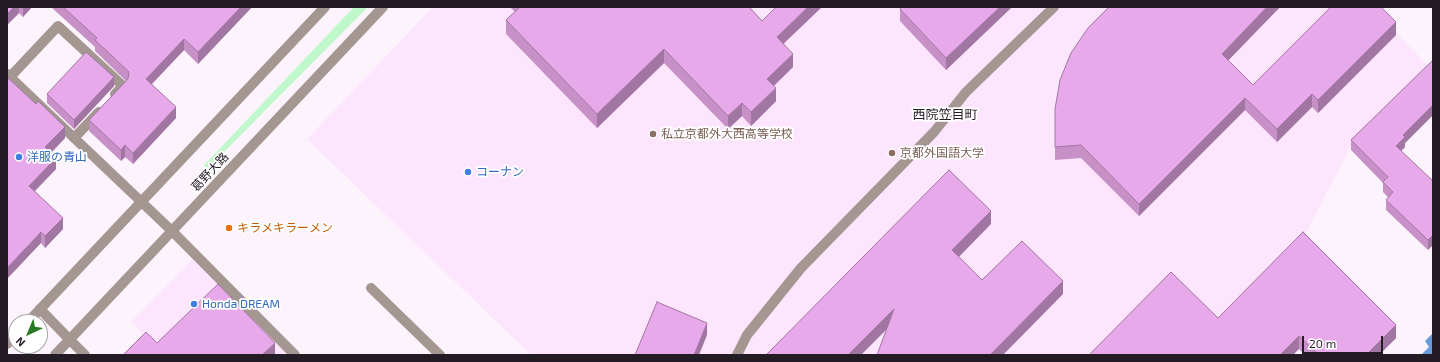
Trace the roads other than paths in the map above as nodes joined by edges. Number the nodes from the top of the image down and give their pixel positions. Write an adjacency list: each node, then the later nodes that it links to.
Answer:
1 (325, 7): 6 (street)
2 (383, 7): 7 (street, 葛野大路)
3 (1054, 7): 16 (street)
4 (8, 75): 5 (street); 5 (street)
5 (74, 138): 6 (street)
6 (141, 202): 7 (street); 9 (street)
7 (172, 231): 11 (street, 葛野大路); 14 (street)
8 (371, 288): 15 (street)
9 (40, 309): 10 (street); 11 (street)
10 (35, 314)
11 (70, 340): 12 (street, 葛野大路); 13 (street)
12 (55, 355)
13 (85, 355)
14 (295, 355)
15 (440, 355)
16 (737, 355)

